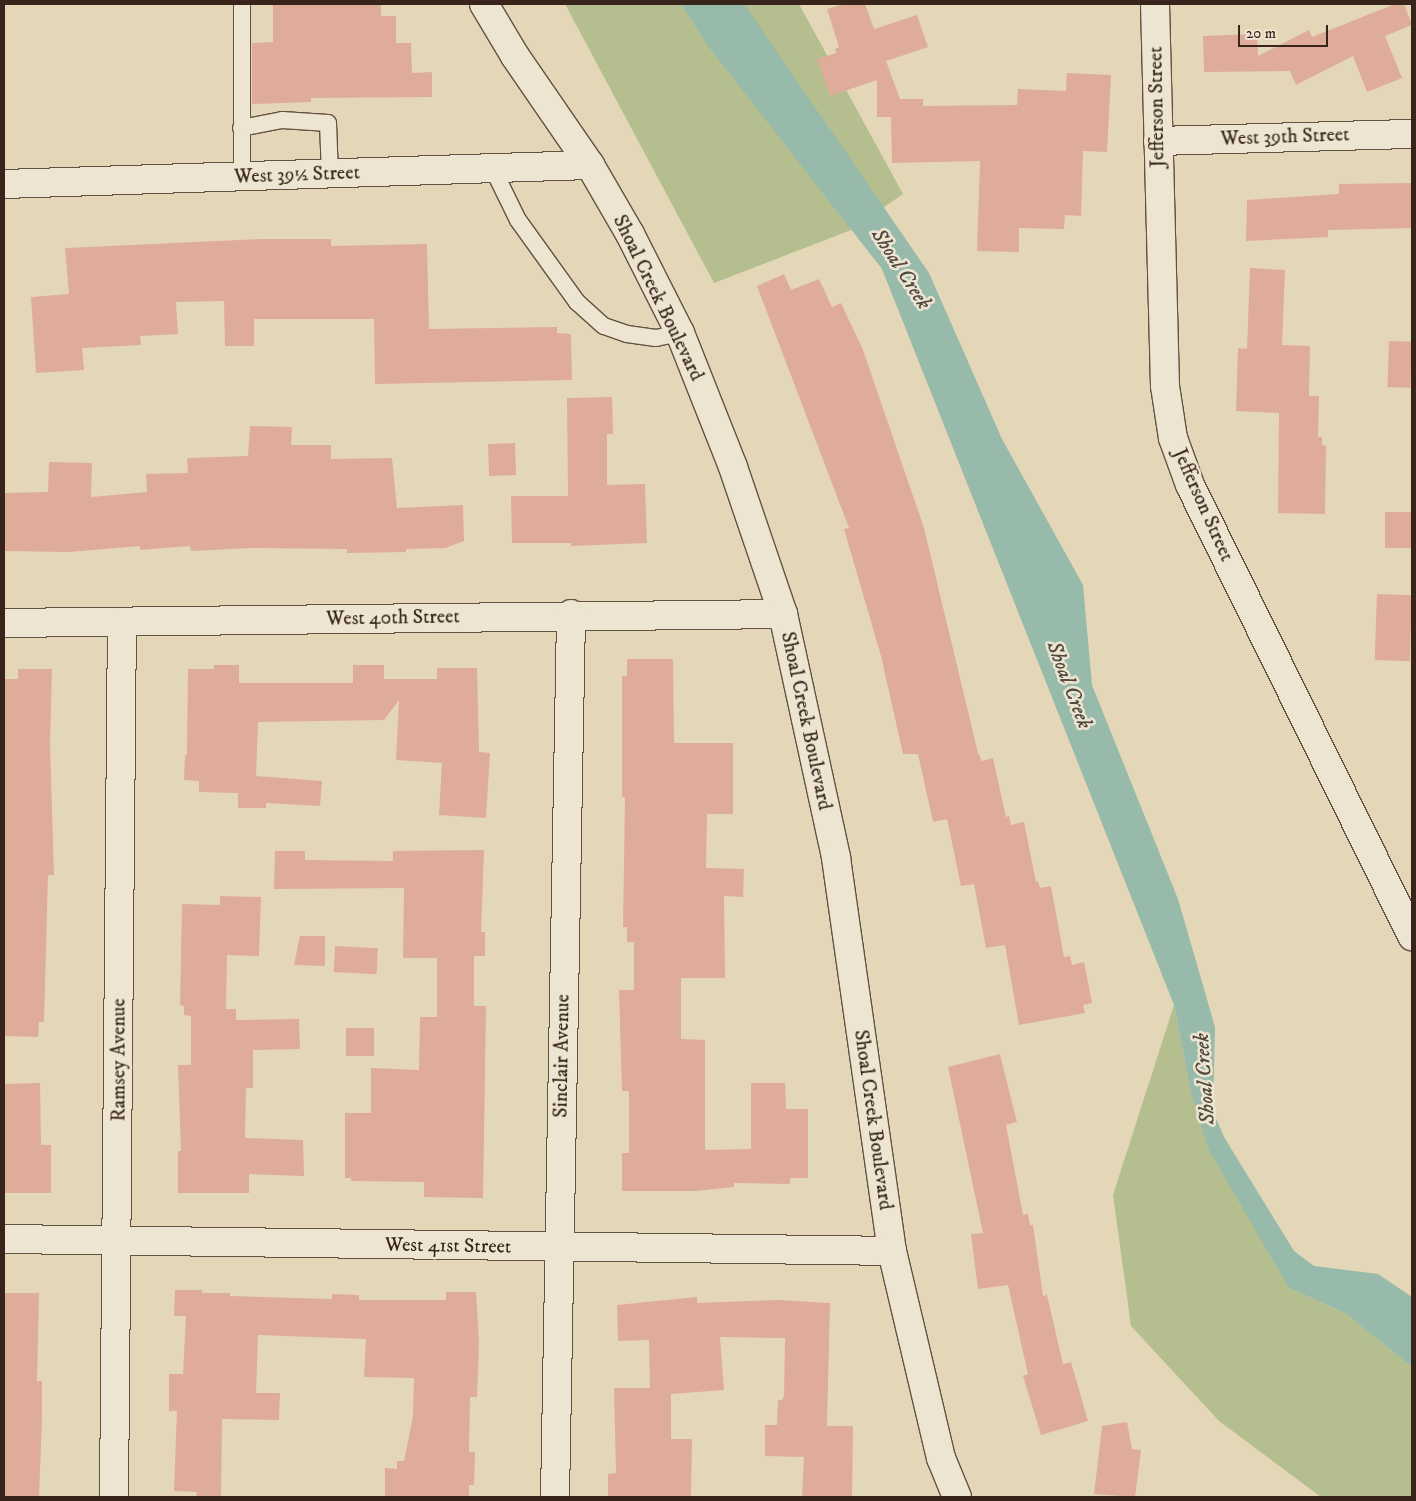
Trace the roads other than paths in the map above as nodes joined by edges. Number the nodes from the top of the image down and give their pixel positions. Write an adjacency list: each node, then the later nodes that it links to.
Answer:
1 (242, 4): 4 (lane)
2 (484, 4): 7 (street, Shoal Creek Boulevard)
3 (1155, 4): 6 (street, Jefferson Street)
4 (241, 128): 9 (lane); 10 (lane)
5 (1412, 134): 6 (street, West 39th Street)
6 (1158, 141): 17 (street, Jefferson Street)
7 (590, 165): 8 (street, West 39½ Street); 12 (street, Shoal Creek Boulevard)
8 (493, 169): 9 (street, West 39½ Street); 12 (lane)
9 (330, 174): 10 (street, West 39½ Street)
10 (242, 176): 11 (street, West 39½ Street)
11 (4, 184)
12 (680, 333): 14 (street, Shoal Creek Boulevard)
13 (571, 614): 14 (street, West 40th Street); 15 (street, West 40th Street); 20 (street, Sinclair Avenue)
14 (783, 614): 21 (street, Shoal Creek Boulevard)
15 (122, 622): 16 (street, West 40th Street); 19 (street, Ramsey Avenue)
16 (4, 623)
17 (1412, 936)
18 (4, 1239): 19 (street, West 41st Street)
19 (118, 1240): 20 (street, West 41st Street); 22 (street, Ramsey Avenue)
20 (558, 1248): 21 (street, West 41st Street); 23 (street, Sinclair Avenue)
21 (892, 1251): 24 (street, Shoal Creek Boulevard)
22 (114, 1497)
23 (555, 1497)
24 (957, 1497)

